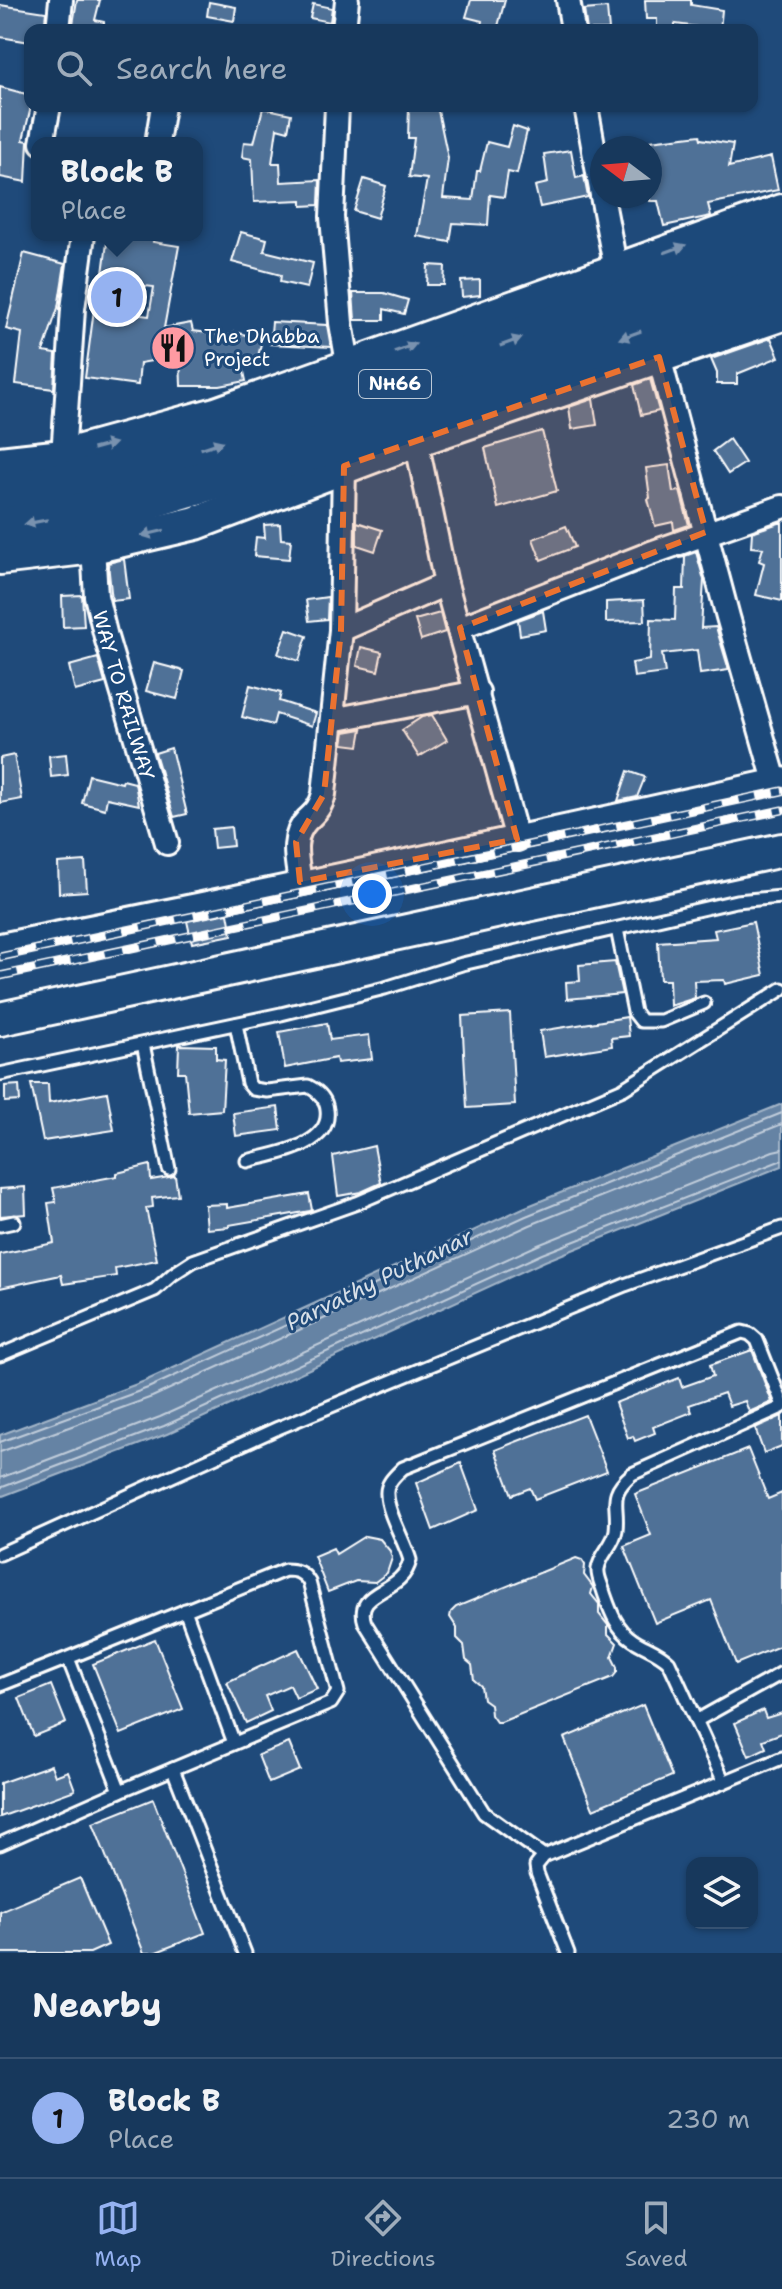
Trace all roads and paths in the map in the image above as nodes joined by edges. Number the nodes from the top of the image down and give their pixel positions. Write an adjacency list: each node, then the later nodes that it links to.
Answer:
1 (61, 0): 4 (street)
2 (347, 0): 5 (street)
3 (568, 0): 6 (street)
4 (59, 24)
5 (345, 24)
6 (572, 24)
7 (48, 112): 12 (street)
8 (162, 112): 13 (street)
9 (337, 112): 22 (street)
10 (587, 112): 11 (street)
11 (591, 136)
12 (43, 137)
13 (158, 137)
14 (604, 208): 18 (street)
15 (782, 211): 18 (street, one-way to 15)
16 (82, 241): 24 (street)
17 (782, 244): 27 (highway, NH66, one-way to 17)
18 (616, 270): 22 (street, one-way to 18)
19 (782, 279): 29 (highway, NH66, one-way to 29)
20 (782, 314): 21 (street)
21 (659, 357): 23 (street); 30 (street)
22 (349, 369): 24 (street, one-way to 22)
23 (416, 440): 26 (street); 33 (street)
24 (63, 456): 25 (street)
25 (0, 463)
26 (344, 466): 31 (street, one-way to 31); 35 (street)
27 (0, 494)
28 (782, 507): 30 (street)
29 (0, 529)
30 (706, 532): 34 (street); 38 (street)
31 (93, 547): 32 (street); 40 (street, WAY TO RAILWAY)
32 (0, 558)
33 (446, 584): 34 (street); 35 (street)
34 (460, 628): 36 (street)
35 (341, 630): 37 (street)
36 (478, 692): 37 (street); 39 (street)
37 (332, 720): 42 (street)
38 (779, 780): 39 (street)
39 (517, 839): 42 (street)
40 (167, 843)
41 (782, 850): 48 (street)
42 (300, 882): 45 (street)
43 (782, 897): 44 (lane)
44 (617, 929): 47 (lane); 49 (lane)
45 (0, 945)
46 (782, 989): 57 (lane)
47 (704, 1003)
48 (0, 1019)
49 (236, 1024): 50 (lane); 52 (lane)
50 (143, 1044): 51 (lane); 53 (lane)
51 (0, 1074)
52 (247, 1161)
53 (169, 1169)
54 (14, 1222): 55 (lane)
55 (0, 1225)
56 (782, 1228): 59 (lane)
57 (0, 1355)
58 (782, 1405): 64 (lane); 71 (lane)
59 (0, 1554)
60 (185, 1610): 61 (lane); 65 (lane); 65 (lane)
61 (68, 1658): 63 (lane); 69 (lane)
62 (782, 1673): 64 (lane)
63 (0, 1685)
64 (696, 1721): 68 (lane)
65 (234, 1743): 67 (lane)
66 (782, 1758): 68 (lane)
67 (173, 1769): 69 (lane); 72 (lane)
68 (724, 1782): 71 (lane)
69 (120, 1791): 70 (lane)
70 (0, 1844)
71 (544, 1856): 73 (lane)
72 (245, 1953)
73 (568, 1953)

